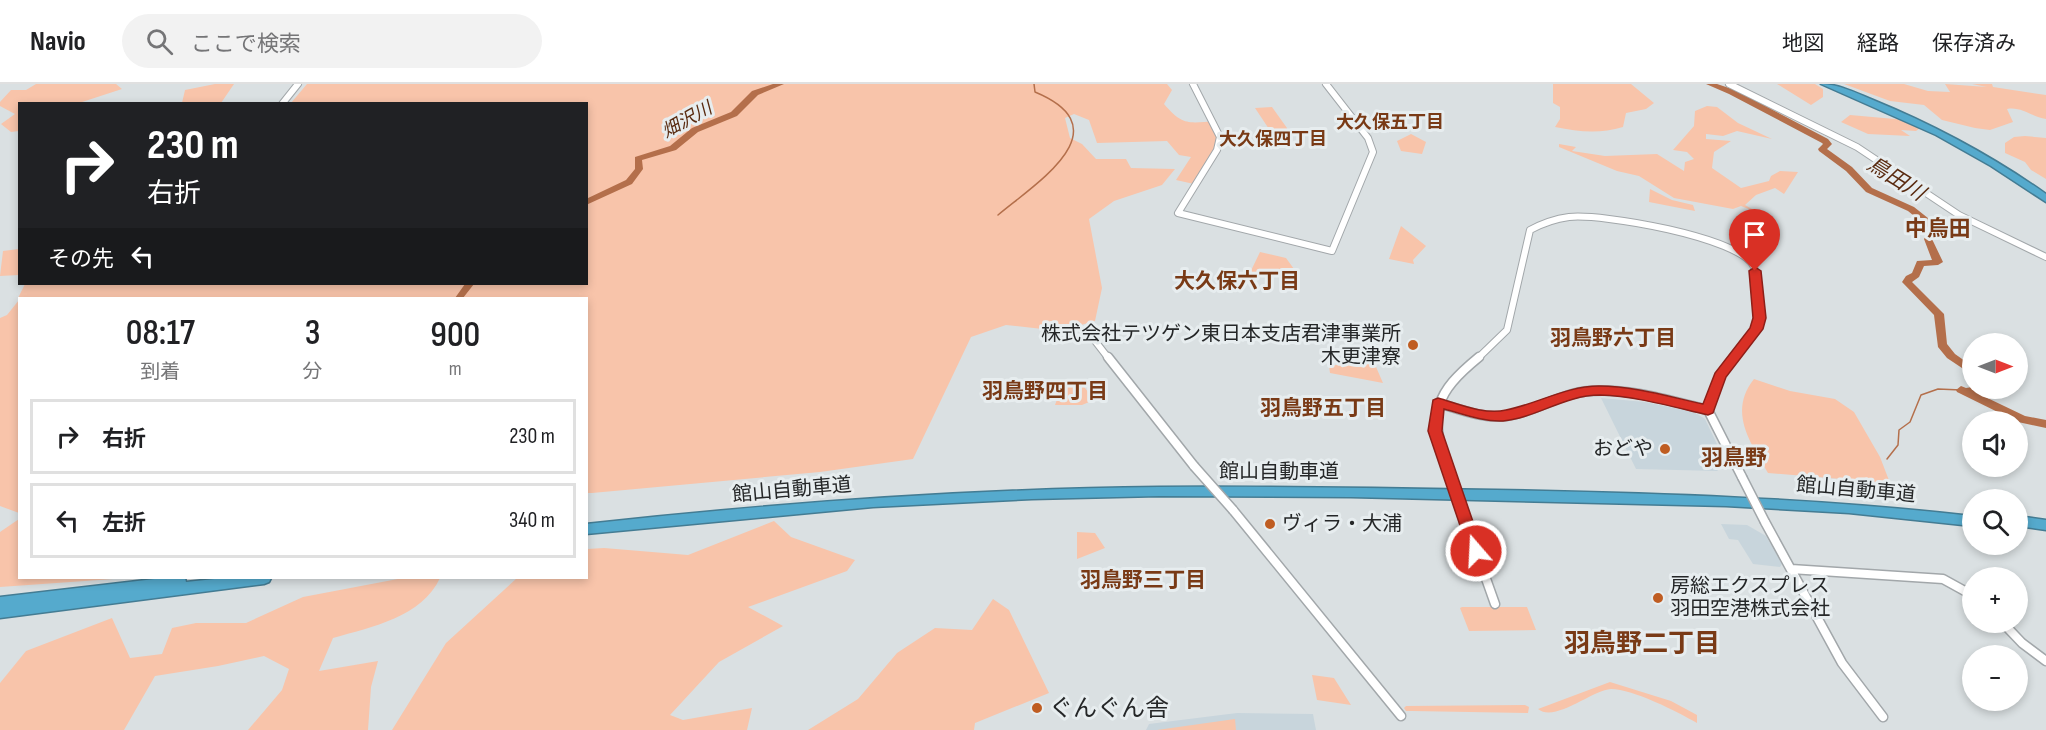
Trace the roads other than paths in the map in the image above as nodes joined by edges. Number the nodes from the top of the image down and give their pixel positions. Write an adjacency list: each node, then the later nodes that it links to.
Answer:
1 (298, 84): 7 (street)
2 (1193, 84): 3 (street)
3 (1326, 84)
4 (1729, 84): 10 (street)
5 (1825, 84): 9 (highway)
6 (1833, 84): 8 (highway)
7 (284, 102)
8 (2046, 194)
9 (2046, 199)
10 (2046, 257)
11 (1092, 337): 31 (street, bridge)
12 (1438, 403): 13 (street); 13 (street); 27 (street, bridge)
13 (1708, 410): 22 (street, bridge)
14 (1962, 513): 16 (highway, 館山自動車道)
15 (1962, 520): 19 (highway, 館山自動車道)
16 (588, 521)
17 (2028, 522): 18 (highway)
18 (2046, 525)
19 (588, 529)
20 (2028, 530): 21 (highway)
21 (2046, 533)
22 (1791, 569): 25 (street); 32 (street)
23 (199, 579): 26 (highway)
24 (256, 579): 28 (highway)
25 (1962, 588)
26 (0, 603)
27 (1495, 604)
28 (0, 612)
29 (2012, 633): 30 (street)
30 (2046, 661)
31 (1401, 716)
32 (1883, 717)

